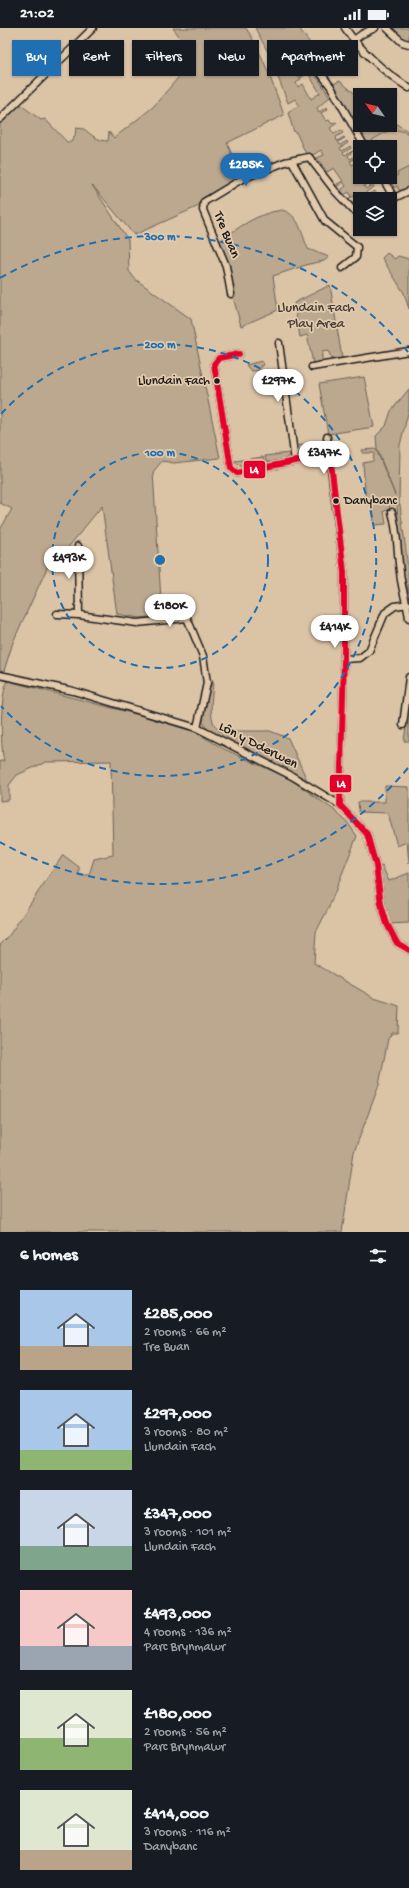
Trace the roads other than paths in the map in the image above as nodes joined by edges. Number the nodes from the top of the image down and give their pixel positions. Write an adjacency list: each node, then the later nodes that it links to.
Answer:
1 (93, 28): 10 (street)
2 (345, 28): 5 (street)
3 (375, 28): 5 (street)
4 (387, 28): 7 (street)
5 (354, 40)
6 (358, 44): 9 (street)
7 (409, 44)
8 (322, 76): 11 (street)
9 (409, 88)
10 (0, 119)
11 (361, 140)
12 (292, 160): 15 (street, Tre Buan); 16 (street); 17 (street, Tre Buan)
13 (409, 191): 14 (street)
14 (397, 196)
15 (353, 210)
16 (342, 268)
17 (231, 294)
18 (279, 343): 24 (street)
19 (409, 352): 21 (street)
20 (239, 354): 24 (street)
21 (312, 367)
22 (327, 437): 23 (street)
23 (330, 454): 24 (street); 31 (street)
24 (295, 461)
25 (392, 512): 27 (street)
26 (78, 546): 29 (street)
27 (408, 604): 30 (street); 31 (street)
28 (57, 614): 29 (street)
29 (78, 615): 35 (street)
30 (409, 618)
31 (344, 659): 36 (street)
32 (0, 675): 35 (street, Lôn y Dderwen)
33 (409, 677): 34 (street)
34 (403, 725)
35 (197, 728): 36 (street, Lôn y Dderwen)
36 (340, 805): 37 (street, Lôn y Dderwen)
37 (409, 950)

